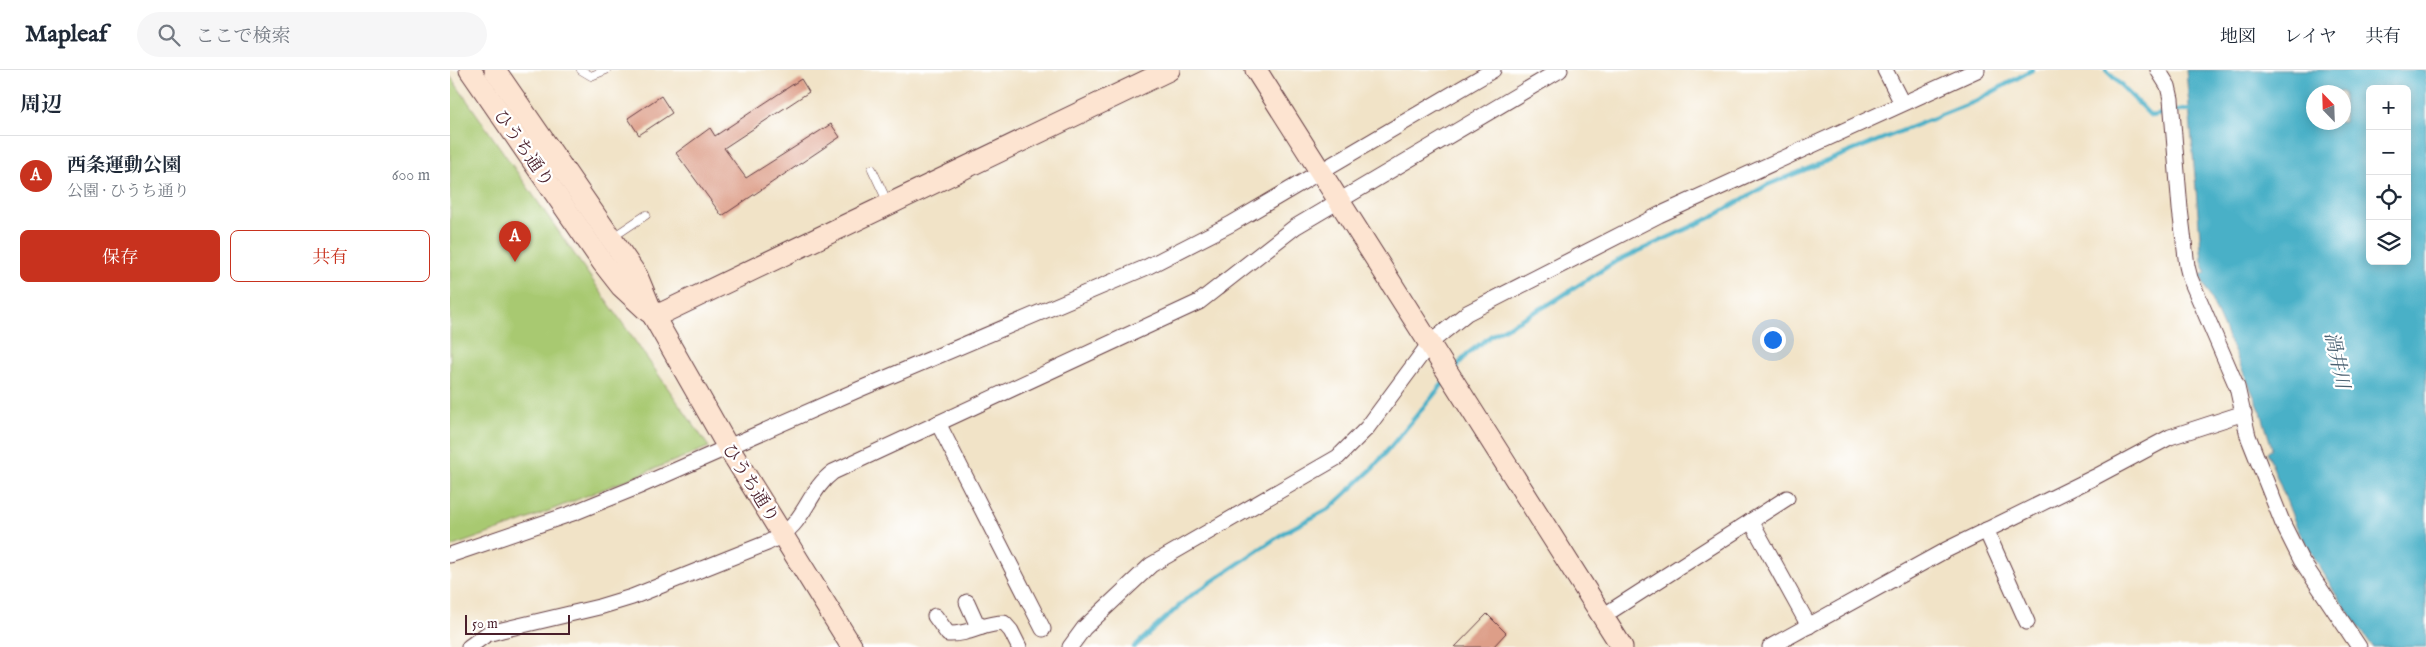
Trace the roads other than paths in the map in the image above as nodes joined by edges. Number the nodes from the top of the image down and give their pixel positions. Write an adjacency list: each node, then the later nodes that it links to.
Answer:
1 (470, 70): 19 (street, ひうち通り)
2 (495, 70): 18 (street, ひうち通り)
3 (581, 70): 4 (lane)
4 (606, 70)
5 (1169, 70): 16 (street)
6 (1256, 70): 14 (street)
7 (1493, 70): 14 (street)
8 (1560, 70): 15 (street)
9 (1885, 70): 12 (street)
10 (1977, 70): 12 (street)
11 (2158, 70): 21 (street)
12 (1902, 103): 20 (street)
13 (872, 169): 16 (lane)
14 (1319, 172): 15 (street); 23 (street)
15 (1338, 201): 20 (street); 22 (street)
16 (889, 204): 19 (street)
17 (646, 215): 18 (lane)
18 (612, 238): 19 (street, ひうち通り)
19 (654, 317): 23 (street, ひうち通り)
20 (1430, 342): 31 (street); 39 (street)
21 (2244, 413): 26 (street); 42 (street)
22 (938, 423): 27 (street); 35 (street)
23 (730, 448): 27 (street, ひうち通り); 28 (street)
24 (1788, 498): 25 (street)
25 (1751, 521): 31 (street); 33 (street)
26 (1986, 530): 32 (street); 33 (street)
27 (783, 535): 36 (street); 37 (street, ひうち通り)
28 (450, 555)
29 (967, 602): 34 (street)
30 (935, 616): 34 (street)
31 (1603, 616): 40 (street)
32 (2027, 622)
33 (1809, 626): 41 (street)
34 (982, 627): 38 (street)
35 (1043, 629)
36 (468, 647)
37 (852, 647)
38 (1019, 647)
39 (1070, 647)
40 (1622, 647)
41 (1770, 647)
42 (2359, 647)

